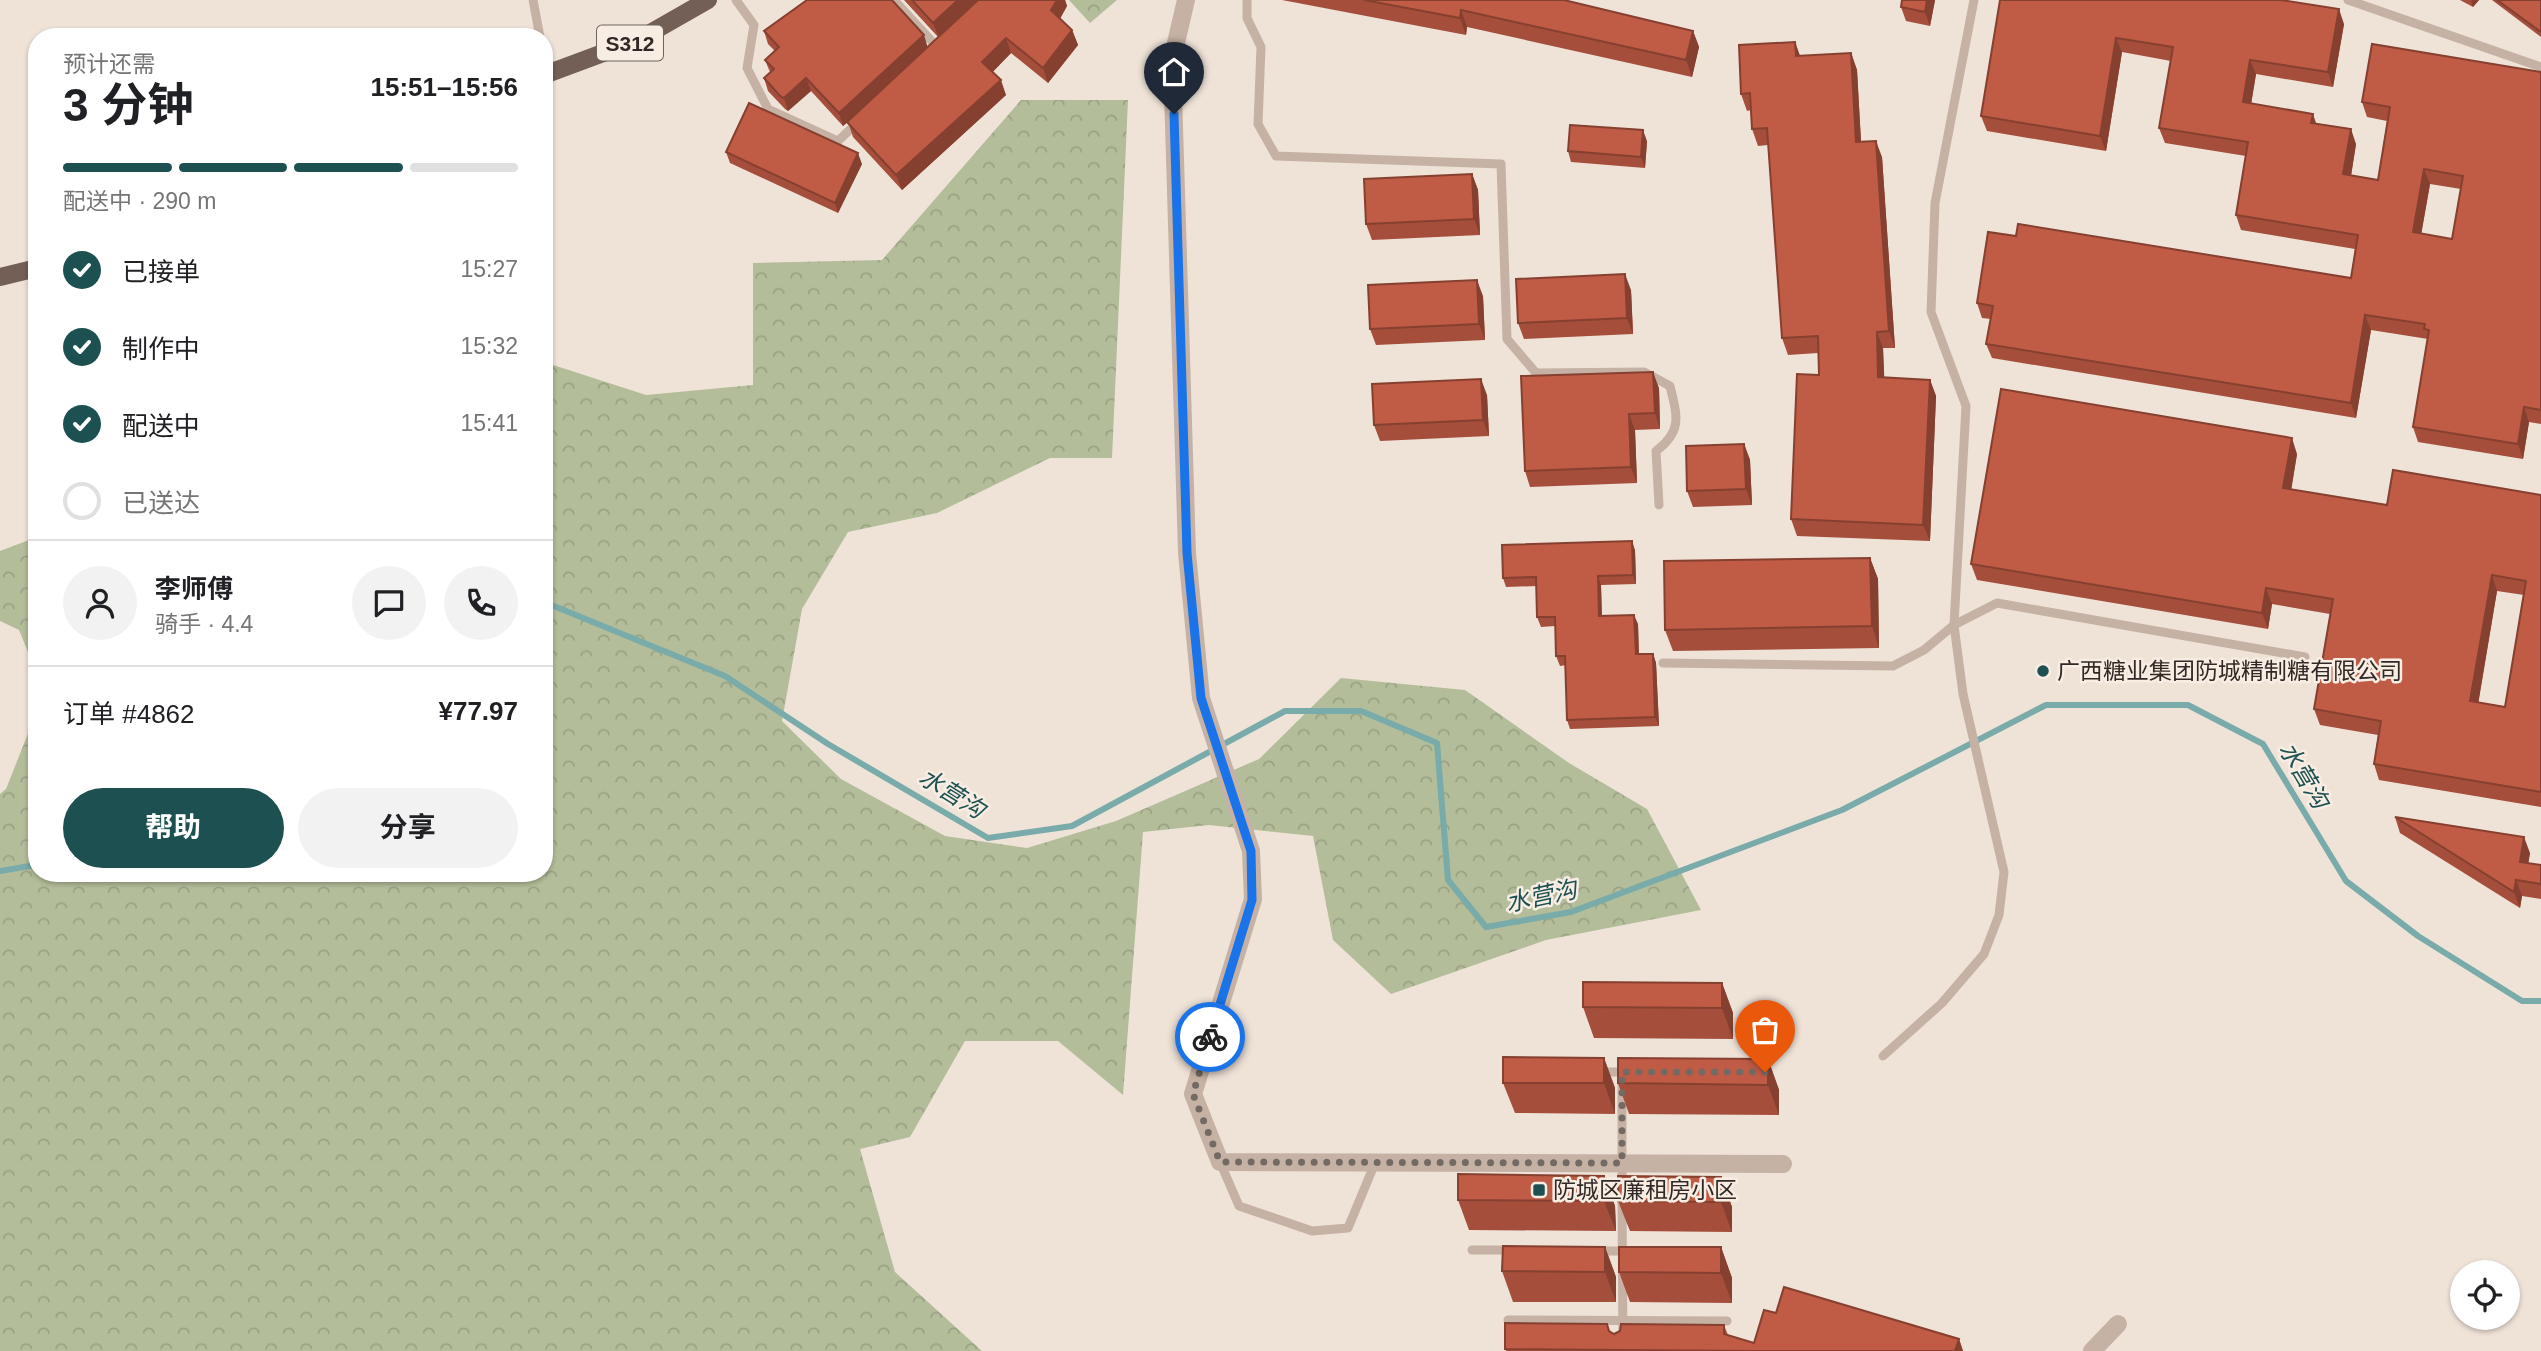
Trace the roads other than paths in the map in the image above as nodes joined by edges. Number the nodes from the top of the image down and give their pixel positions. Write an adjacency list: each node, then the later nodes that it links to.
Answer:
1 (533, 0): 9 (lane)
2 (708, 0): 13 (main road, S312)
3 (736, 0): 15 (lane)
4 (894, 0): 11 (lane)
5 (1186, 0): 26 (street)
6 (1247, 0): 18 (lane)
7 (1974, 0): 19 (lane)
8 (2348, 0): 14 (lane)
9 (538, 28)
10 (947, 40): 11 (lane)
11 (938, 48): 12 (lane)
12 (928, 58)
13 (553, 67)
14 (2541, 67)
15 (868, 113)
16 (28, 270): 17 (main road)
17 (0, 276)
18 (1660, 505)
19 (1954, 625): 20 (lane); 21 (lane); 22 (lane)
20 (2305, 657)
21 (1662, 663)
22 (1883, 1056)
23 (1584, 1072): 24 (lane)
24 (1622, 1072): 25 (lane); 28 (lane)
25 (1635, 1072)
26 (1220, 1162): 27 (street); 27 (lane)
27 (1375, 1163): 28 (street)
28 (1622, 1163): 29 (street); 33 (lane)
29 (1783, 1164)
30 (1472, 1250): 31 (lane)
31 (1527, 1251)
32 (1581, 1251): 33 (lane)
33 (1622, 1251): 34 (lane); 36 (lane)
34 (1635, 1251)
35 (1508, 1320): 36 (lane)
36 (1622, 1321): 37 (lane); 39 (lane)
37 (1727, 1321)
38 (2118, 1324): 40 (street)
39 (1623, 1351)
40 (2092, 1351)

